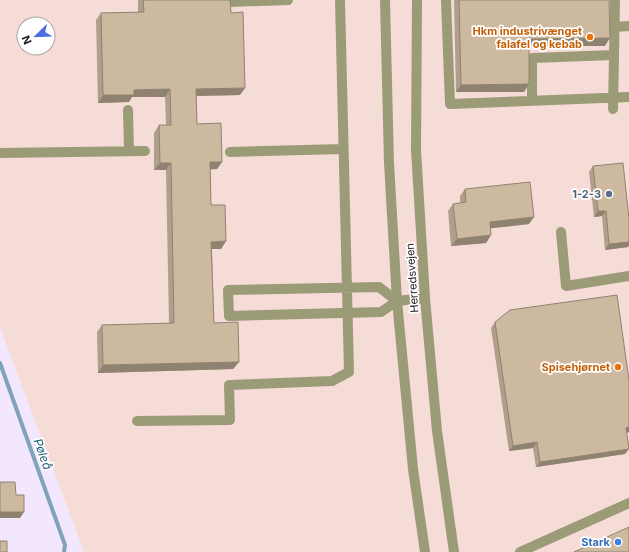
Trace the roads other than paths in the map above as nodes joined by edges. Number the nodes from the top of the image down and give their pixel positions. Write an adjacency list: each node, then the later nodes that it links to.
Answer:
1 (229, 0): 2 (street)
2 (288, 0)
3 (340, 0): 16 (street)
4 (385, 0): 25 (street, Herredsvejen)
5 (417, 0): 24 (street, Herredsvejen)
6 (446, 0): 13 (street)
7 (615, 0): 9 (street)
8 (629, 26): 9 (street)
9 (615, 27): 10 (street)
10 (614, 55): 12 (street); 13 (street)
11 (629, 97): 12 (street)
12 (613, 98): 13 (street); 14 (street)
13 (532, 100)
14 (613, 109)
15 (128, 110): 17 (street)
16 (343, 149): 19 (street); 23 (street)
17 (129, 151): 18 (street); 20 (street)
18 (145, 151)
19 (230, 152)
20 (0, 153)
21 (561, 232): 22 (street)
22 (629, 276)
23 (347, 287): 25 (street, Herredsvejen); 26 (street); 26 (street, Herredsvejen)
24 (425, 298): 25 (street); 30 (street, Herredsvejen)
25 (397, 301): 26 (street, Herredsvejen); 29 (street, Herredsvejen)
26 (347, 313): 27 (street)
27 (137, 421)
28 (629, 502): 31 (street)
29 (425, 552)
30 (454, 552)
31 (520, 552)

